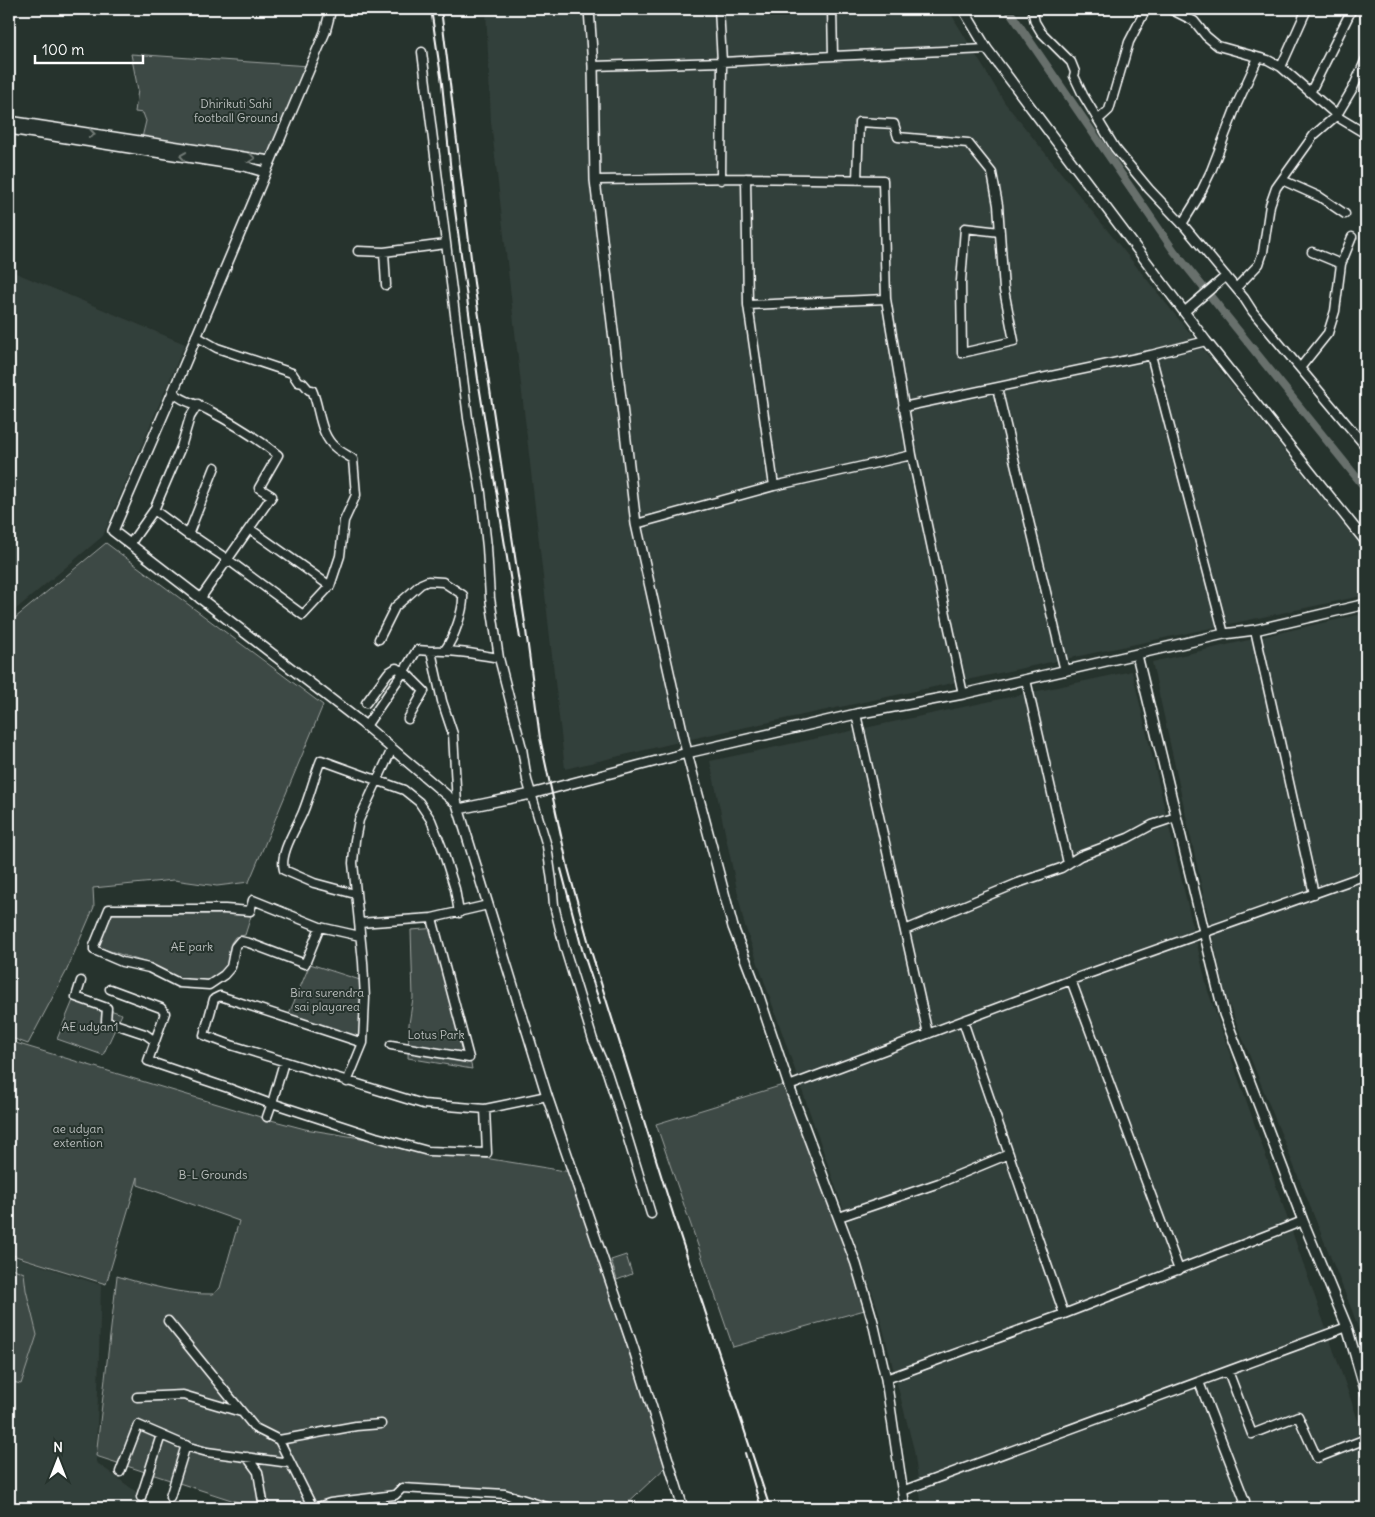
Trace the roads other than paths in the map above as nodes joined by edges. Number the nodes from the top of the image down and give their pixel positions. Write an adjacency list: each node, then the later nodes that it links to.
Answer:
1 (331, 9): 25 (street)
2 (589, 9): 17 (street)
3 (719, 9): 16 (street)
4 (832, 9): 13 (street)
5 (963, 9): 11 (street)
6 (1032, 9): 21 (street)
7 (1146, 9): 21 (street)
8 (1170, 9): 14 (street)
9 (1307, 9): 18 (street)
10 (1352, 9): 19 (street)
11 (987, 49): 13 (street); 46 (street)
12 (422, 52): 36 (street)
13 (833, 56): 16 (street)
14 (1258, 58): 18 (street); 33 (street)
15 (1366, 59): 20 (street)
16 (722, 62): 17 (street); 29 (street)
17 (593, 66): 28 (street)
18 (1281, 66): 19 (street)
19 (1311, 91): 20 (street)
20 (1337, 114): 24 (street); 31 (street)
21 (1098, 120): 33 (street)
22 (9, 121): 25 (street, one-way to 25)
23 (9, 129): 26 (street, one-way to 23)
24 (1366, 134)
25 (270, 160): 26 (street)
26 (265, 172): 47 (street)
27 (746, 178): 29 (street); 30 (street); 45 (street)
28 (594, 180): 29 (street); 60 (street)
29 (721, 180)
30 (857, 180): 34 (street); 44 (street)
31 (1282, 180): 32 (street); 43 (street)
32 (1345, 214)
33 (1182, 224): 41 (street)
34 (1000, 232): 34 (street)
35 (1352, 237): 40 (street)
36 (446, 244): 38 (street); 75 (street)
37 (358, 251): 38 (street)
38 (384, 252): 42 (street)
39 (1312, 254): 40 (street)
40 (1342, 264): 50 (street)
41 (1223, 279): 43 (street); 46 (street)
42 (386, 285)
43 (1236, 288): 50 (street)
44 (886, 299): 45 (street); 54 (street)
45 (748, 305): 58 (street)
46 (1184, 312): 48 (street)
47 (196, 336): 52 (street); 66 (street)
48 (1206, 341): 49 (street); 63 (street)
49 (1151, 355): 51 (street); 70 (street)
50 (1300, 368): 55 (street)
51 (997, 388): 54 (street); 77 (street)
52 (173, 392): 53 (street); 64 (street)
53 (198, 404): 59 (street); 61 (street)
54 (903, 407): 56 (street)
55 (1366, 447)
56 (912, 455): 58 (street); 81 (street)
57 (214, 467): 62 (street)
58 (774, 486): 60 (street)
59 (154, 510): 62 (street); 64 (street)
60 (636, 524): 87 (street)
61 (250, 529): 65 (street); 66 (street)
62 (188, 535): 65 (street)
63 (1366, 542)
64 (130, 544): 67 (street)
65 (227, 559): 66 (street); 67 (street)
66 (330, 586)
67 (200, 599): 85 (street)
68 (1366, 604): 69 (street)
69 (1255, 630): 70 (street); 95 (street)
70 (1224, 634): 74 (street)
71 (379, 639): 72 (street)
72 (445, 650): 73 (street); 75 (street)
73 (432, 651): 76 (street); 79 (street)
74 (1137, 655): 77 (street); 91 (street)
75 (499, 658): 89 (street)
76 (404, 671): 80 (street); 82 (street); 85 (street)
77 (1065, 671): 78 (street)
78 (1026, 680): 81 (street); 92 (street)
79 (439, 686): 80 (street); 90 (street)
80 (424, 691): 84 (street)
81 (963, 694): 83 (street)
82 (366, 704)
83 (856, 714): 87 (street); 101 (street)
84 (408, 719)
85 (366, 726): 86 (street)
86 (392, 749): 88 (street); 90 (street)
87 (687, 753): 89 (street); 114 (street)
88 (376, 781): 94 (street); 94 (street); 97 (street)
89 (531, 794): 90 (street); 120 (street)
90 (458, 807): 96 (street)
91 (1176, 818): 92 (street); 102 (street)
92 (1068, 863): 101 (street)
93 (1366, 875): 95 (street)
94 (355, 894): 99 (street)
95 (1314, 894): 102 (street)
96 (488, 905): 97 (street); 115 (street)
97 (458, 912): 98 (street)
98 (432, 918): 99 (street); 111 (street)
99 (360, 923): 103 (street)
100 (320, 927): 100 (street); 103 (street)
101 (905, 930): 108 (street)
102 (1204, 934): 104 (street); 122 (street)
103 (360, 936): 110 (street)
104 (1070, 980): 107 (street); 123 (street)
105 (81, 981): 109 (street)
106 (110, 989): 109 (street)
107 (963, 1021): 108 (street); 119 (street)
108 (928, 1034): 114 (street)
109 (155, 1041): 116 (street)
110 (363, 1043): 112 (street); 113 (street)
111 (392, 1045)
112 (284, 1062): 113 (street); 116 (street)
113 (347, 1082): 117 (street)
114 (789, 1086): 121 (street)
115 (547, 1096): 117 (street); 149 (street)
116 (271, 1104): 117 (street); 118 (street)
117 (485, 1109)
118 (267, 1116)
119 (1009, 1154): 121 (street); 124 (street)
120 (651, 1214)
121 (838, 1217): 128 (street)
122 (1303, 1222): 123 (street); 126 (street)
123 (1179, 1270): 124 (street)
124 (1064, 1314): 128 (street)
125 (168, 1321): 132 (street)
126 (1347, 1327): 127 (street); 130 (street)
127 (1228, 1371): 129 (street); 135 (street)
128 (886, 1378): 141 (street)
129 (1199, 1382): 141 (street); 151 (street)
130 (1366, 1392)
131 (137, 1397): 132 (street)
132 (241, 1412): 136 (street)
133 (381, 1424): 136 (street)
134 (161, 1435): 137 (street); 140 (street); 143 (street)
135 (1366, 1439)
136 (279, 1440): 139 (street)
137 (186, 1445): 138 (street); 144 (street)
138 (247, 1457): 139 (street); 145 (street)
139 (290, 1463): 146 (street)
140 (120, 1472)
141 (902, 1491): 150 (street)
142 (513, 1496): 146 (street); 147 (street); 148 (street)
143 (141, 1497)
144 (170, 1497)
145 (264, 1508)
146 (314, 1508)
147 (512, 1508)
148 (550, 1508)
149 (683, 1508)
150 (905, 1508)
151 (1239, 1508)

